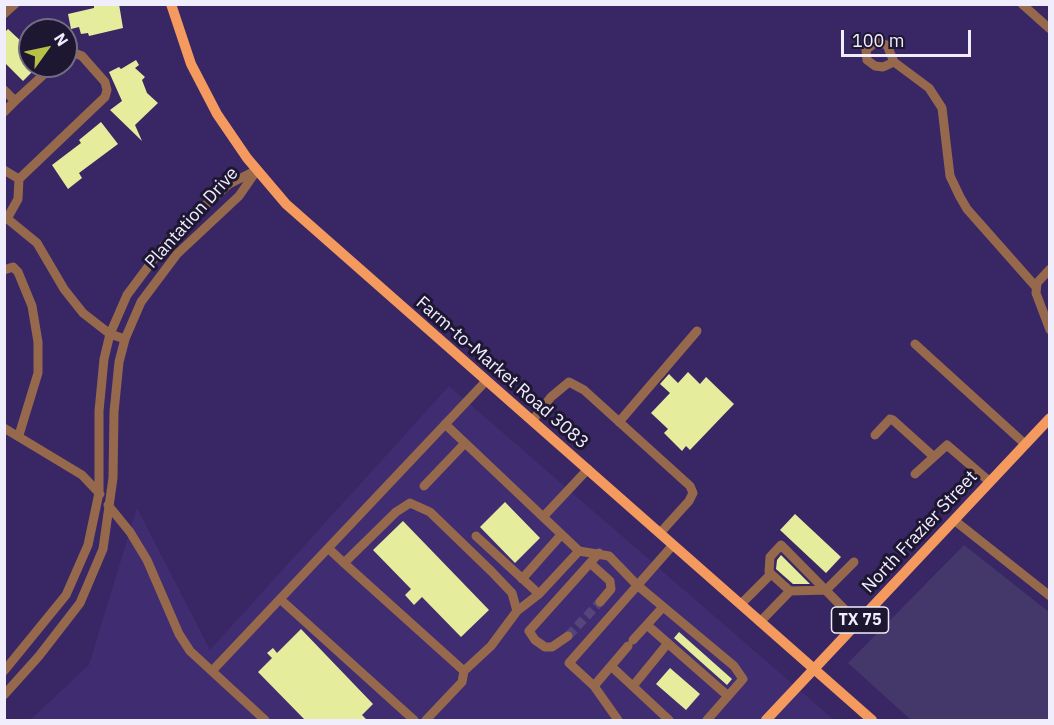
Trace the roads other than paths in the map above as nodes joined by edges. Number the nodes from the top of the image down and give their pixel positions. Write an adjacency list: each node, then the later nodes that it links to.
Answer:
1 (15, 4): 4 (street)
2 (171, 4): 13 (main road, Farm-to-Market Road 3083)
3 (1022, 4): 5 (street)
4 (4, 14)
5 (1050, 29)
6 (78, 54): 14 (street)
7 (894, 62): 18 (street)
8 (40, 78): 10 (street)
9 (4, 90): 10 (street)
10 (15, 101): 11 (street)
11 (4, 112)
12 (4, 170): 14 (street)
13 (257, 170): 21 (street, Plantation Drive); 22 (street, Plantation Drive); 24 (main road, Farm-to-Market Road 3083)
14 (19, 179): 15 (street)
15 (6, 217): 21 (street)
16 (1050, 269): 18 (street)
17 (4, 270): 30 (street)
18 (1036, 287): 19 (street)
19 (1050, 330)
20 (697, 331): 27 (street)
21 (110, 334): 22 (street); 39 (street, Plantation Drive)
22 (125, 339): 40 (street, Plantation Drive)
23 (915, 344): 33 (street)
24 (486, 381): 26 (main road, Farm-to-Market Road 3083); 28 (street)
25 (1050, 418): 33 (main road, North Frazier Street / TX 75)
26 (532, 421): 27 (street); 35 (main road, Farm-to-Market Road 3083)
27 (619, 422): 43 (street)
28 (445, 424): 32 (street); 47 (street)
29 (4, 428): 30 (street)
30 (19, 435): 39 (street)
31 (875, 435): 34 (street)
32 (465, 443): 38 (street); 41 (street)
33 (1025, 444): 37 (main road, North Frazier Street / TX 75)
34 (933, 456): 36 (street); 37 (street)
35 (588, 469): 41 (street); 43 (main road, Farm-to-Market Road 3083)
36 (915, 474)
37 (990, 482): 42 (main road, North Frazier Street / TX 75)
38 (424, 486)
39 (99, 493): 40 (street); 72 (street, Plantation Drive)
40 (109, 506): 73 (street); 77 (street, Plantation Drive)
41 (543, 517): 44 (street)
42 (954, 520): 59 (street); 66 (main road, North Frazier Street / TX 75)
43 (660, 533): 46 (main road, Farm-to-Market Road 3083)
44 (561, 535): 48 (street); 54 (street)
45 (476, 536): 54 (street)
46 (673, 545): 55 (street); 62 (main road, Farm-to-Market Road 3083)
47 (328, 548): 52 (street); 60 (street)
48 (579, 551): 49 (street); 58 (street)
49 (599, 553): 50 (street); 55 (street)
50 (590, 562): 61 (street); 68 (street)
51 (854, 562): 56 (street)
52 (344, 563): 64 (street); 74 (street)
53 (771, 574): 56 (street); 57 (street); 62 (street)
54 (522, 579): 58 (street)
55 (637, 585): 63 (street); 75 (street)
56 (826, 590): 57 (street); 66 (street)
57 (790, 591): 65 (street)
58 (539, 594): 64 (street)
59 (1050, 596)
60 (280, 599): 73 (street); 80 (street)
61 (600, 602)
62 (741, 604): 65 (main road, Farm-to-Market Road 3083)
63 (663, 607): 67 (street); 78 (street)
64 (517, 611): 74 (street)
65 (760, 622): 71 (main road, Farm-to-Market Road 3083)
66 (858, 623): 71 (main road, North Frazier Street / TX 75)
67 (647, 625): 69 (street); 70 (street)
68 (568, 636)
69 (668, 643): 76 (street); 78 (street)
70 (611, 666): 75 (street); 76 (street)
71 (814, 669): 85 (main road, North Frazier Street / TX 75); 86 (main road, Farm-to-Market Road 3083)
72 (4, 671)
73 (212, 671): 79 (street)
74 (464, 671): 81 (street)
75 (594, 686): 82 (street)
76 (633, 686): 83 (street)
77 (4, 695)
78 (728, 696): 84 (street)
79 (265, 720)
80 (414, 720)
81 (426, 720)
82 (618, 720)
83 (669, 720)
84 (707, 720)
85 (766, 720)
86 (872, 720)

